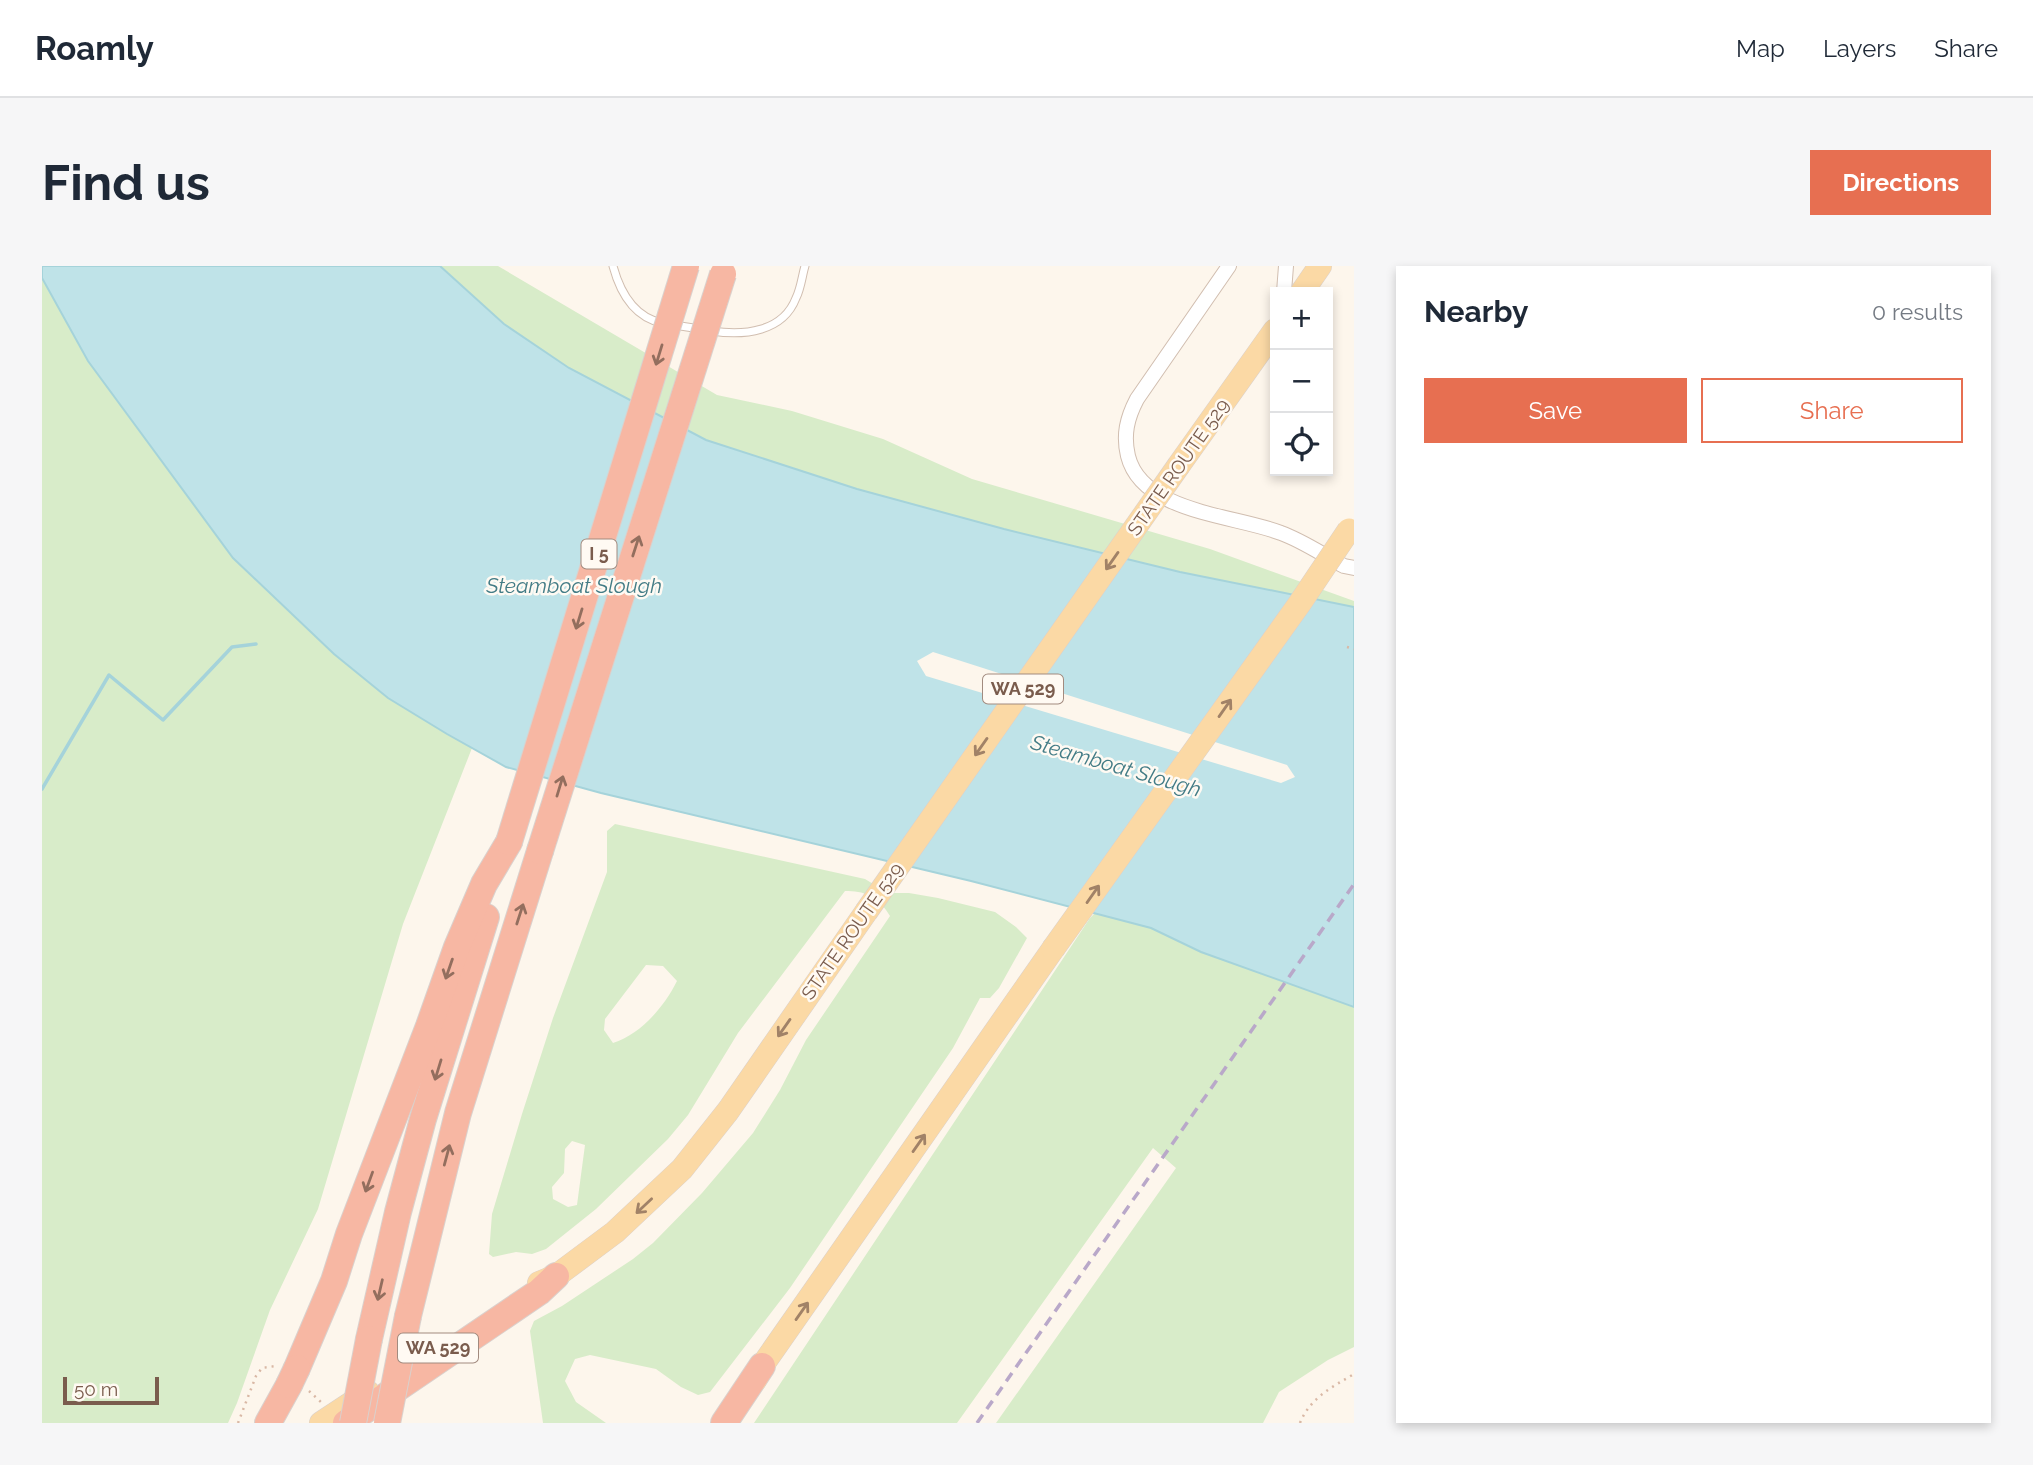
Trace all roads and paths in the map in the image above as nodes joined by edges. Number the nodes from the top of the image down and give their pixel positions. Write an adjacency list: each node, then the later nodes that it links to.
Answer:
1 (613, 266): 3 (lane)
2 (687, 266): 15 (highway, I 5, one-way to 15, bridge)
3 (805, 266)
4 (1229, 266): 12 (street)
5 (1286, 266): 8 (street)
6 (1320, 266): 9 (main road)
7 (725, 270): 23 (highway, I 5, one-way to 7, bridge)
8 (1284, 287)
9 (1305, 287)
10 (1270, 336): 16 (main road, STATE ROUTE 529 / WA 529, one-way to 16, bridge)
11 (1351, 526): 17 (main road, one-way to 11, bridge)
12 (1354, 568)
13 (1347, 648): 14 (path)
14 (1354, 649)
15 (509, 842): 19 (highway, one-way to 19); 22 (highway, I 5, one-way to 22, bridge)
16 (556, 1276): 20 (main road, STATE ROUTE 529 / WA 529); 21 (highway)
17 (762, 1366): 24 (highway); 25 (main road)
18 (1354, 1374): 26 (path)
19 (268, 1423)
20 (321, 1423)
21 (346, 1423)
22 (353, 1423)
23 (387, 1423)
24 (724, 1423)
25 (732, 1423)
26 (1300, 1423)

